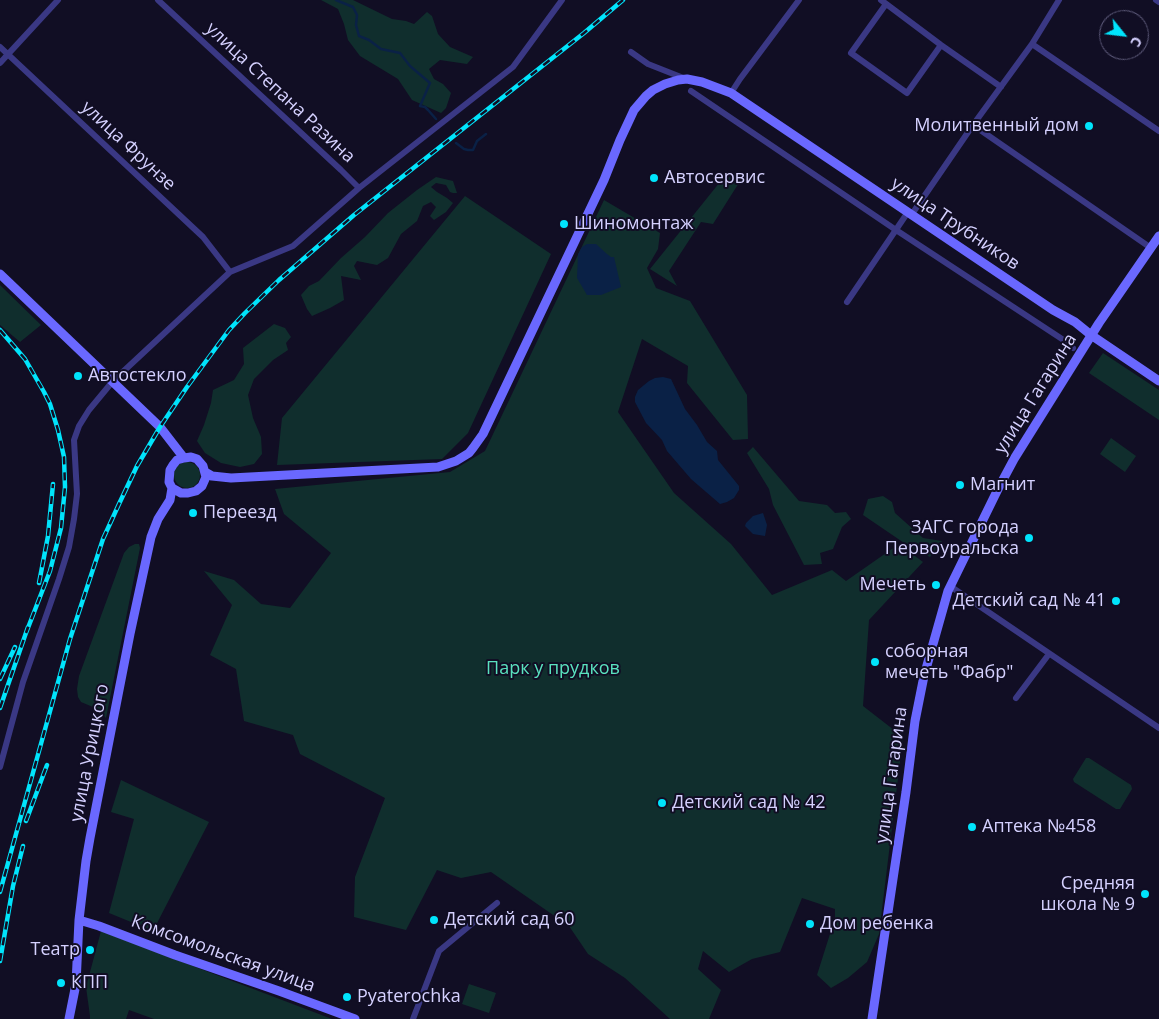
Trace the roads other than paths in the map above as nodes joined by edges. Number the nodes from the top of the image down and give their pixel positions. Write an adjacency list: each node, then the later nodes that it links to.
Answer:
1 (58, 0): 11 (street)
2 (158, 0): 19 (street, улица Степана Разина)
3 (562, 0): 19 (street)
4 (799, 0): 16 (street)
5 (1059, 0): 7 (street)
6 (884, 2): 8 (street); 8 (street)
7 (1032, 44): 14 (street); 18 (street)
8 (940, 45): 14 (street)
9 (0, 47): 11 (street, улица Фрунзе)
10 (631, 52): 13 (street)
11 (7, 54): 12 (street); 24 (street, улица Фрунзе)
12 (0, 62)
13 (687, 79): 16 (street, улица Трубников); 32 (street)
14 (1001, 87): 17 (street)
15 (691, 91): 21 (street)
16 (731, 94): 20 (street, улица Трубников)
17 (973, 125): 20 (street); 23 (street)
18 (1159, 131)
19 (359, 188): 24 (street)
20 (910, 213): 21 (street); 27 (street, улица Трубников)
21 (896, 230): 26 (street); 28 (street)
22 (1159, 236): 23 (street, улица Гагарина)
23 (1151, 248): 27 (street, улица Гагарина)
24 (230, 272): 29 (street)
25 (0, 274): 29 (street)
26 (847, 302)
27 (1091, 336): 30 (street, улица Трубников); 34 (street, улица Гагарина)
28 (1072, 348)
29 (112, 381): 31 (street); 38 (street)
30 (1159, 381)
31 (180, 456): 32 (street); 33 (street)
32 (207, 476): 33 (street)
33 (177, 490): 40 (street, улица Урицкого)
34 (950, 586): 35 (street); 44 (street, улица Гагарина)
35 (1049, 654): 36 (street); 37 (street)
36 (1016, 698)
37 (1159, 728)
38 (0, 767)
39 (497, 903): 43 (street)
40 (79, 920): 41 (street, улица Урицкого); 42 (street, Комсомольская улица)
41 (69, 1019)
42 (355, 1019)
43 (413, 1019)
44 (872, 1019)

